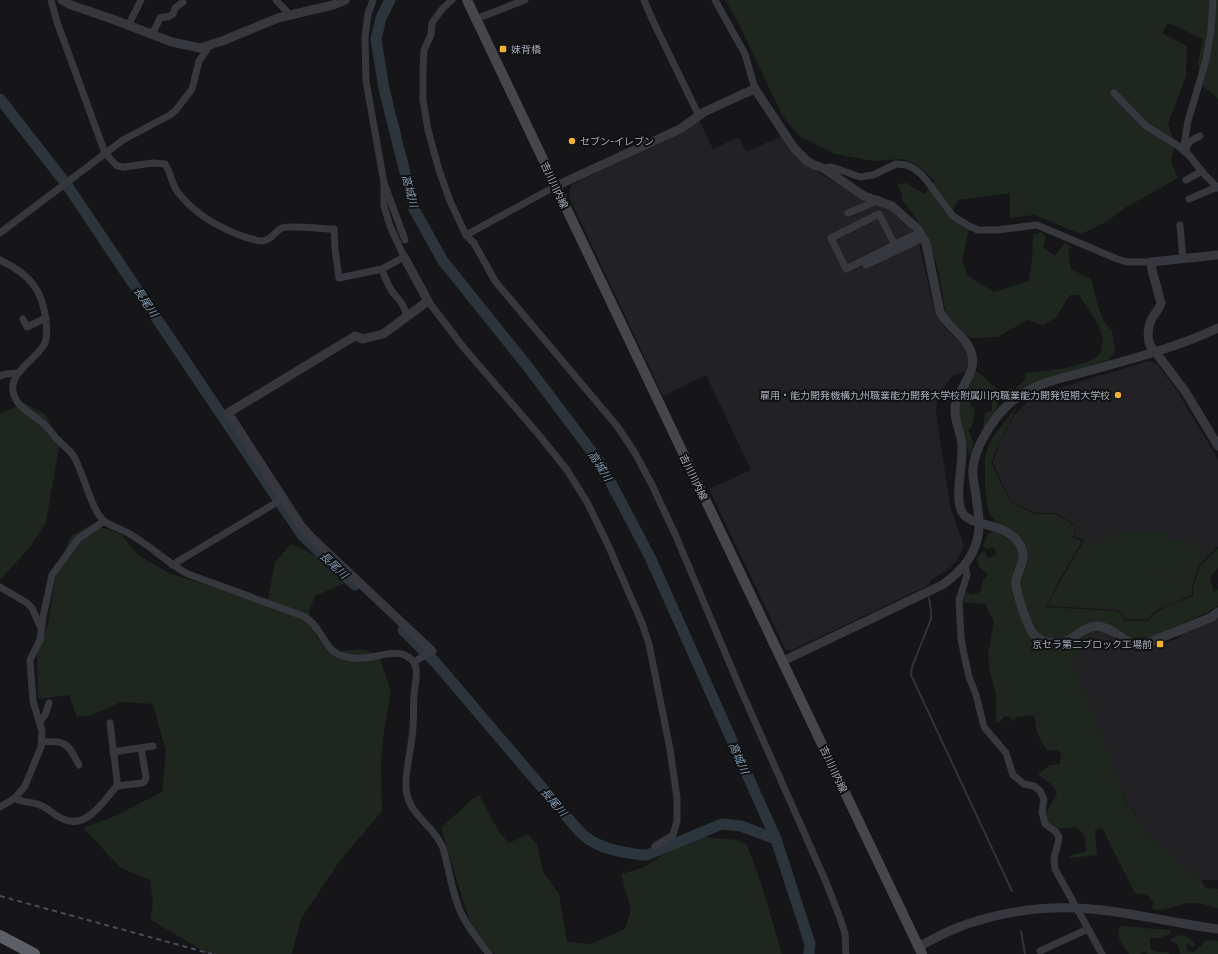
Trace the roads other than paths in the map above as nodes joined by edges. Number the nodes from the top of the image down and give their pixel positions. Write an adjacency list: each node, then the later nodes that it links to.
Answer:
1 (51, 0): 24 (street)
2 (62, 0): 16 (street)
3 (141, 0): 16 (street)
4 (276, 0): 14 (street)
5 (345, 0): 14 (street)
6 (373, 0): 28 (street)
7 (452, 0): 36 (street)
8 (467, 0): 15 (main road, 吉川川内線)
9 (525, 0): 15 (street)
10 (644, 0): 21 (street)
11 (715, 0): 19 (street)
12 (1213, 0): 23 (street)
13 (183, 2): 17 (street)
14 (290, 15): 18 (street)
15 (476, 19): 29 (main road, 吉川川内線)
16 (128, 26): 17 (street)
17 (152, 35): 18 (street)
18 (210, 45): 24 (street)
19 (756, 89): 21 (street); 25 (street)
20 (1114, 92): 23 (street)
21 (698, 116): 29 (street)
22 (1200, 136): 23 (street)
23 (1187, 151): 26 (street)
24 (105, 153): 35 (street); 46 (street)
25 (823, 168): 32 (street); 44 (street)
26 (1202, 172): 27 (street); 30 (street)
27 (1186, 180)
28 (384, 183): 38 (street); 41 (street)
29 (556, 186): 36 (street); 65 (main road, 吉川川内線)
30 (1217, 187): 31 (street)
31 (1189, 199)
32 (879, 200): 33 (street); 37 (street)
33 (848, 213)
34 (1180, 225): 42 (street)
35 (0, 233)
36 (466, 235): 87 (street)
37 (922, 235): 39 (street); 45 (street); 58 (street)
38 (406, 240)
39 (895, 245): 39 (street)
40 (1218, 255): 42 (street)
41 (404, 257): 46 (street); 47 (street)
42 (1183, 259): 44 (street)
43 (0, 260): 50 (street)
44 (1151, 262): 52 (street)
45 (866, 265)
46 (382, 269): 48 (street)
47 (428, 301): 48 (street); 78 (street)
48 (407, 316): 56 (street)
49 (23, 318): 50 (street)
50 (46, 318): 53 (street)
51 (1218, 328): 52 (street)
52 (1155, 352): 55 (street); 58 (street)
53 (18, 373): 54 (street); 57 (street)
54 (0, 376)
55 (1218, 446)
56 (281, 500): 59 (street); 64 (street)
57 (104, 521): 59 (street); 63 (street)
58 (979, 523): 60 (street); 62 (street)
59 (172, 565): 66 (street)
60 (965, 565): 65 (street); 79 (street)
61 (0, 588): 63 (street)
62 (1218, 612)
63 (41, 628): 68 (street)
64 (428, 653): 66 (street)
65 (783, 660): 83 (main road, 吉川川内線)
66 (414, 662): 86 (street)
67 (49, 703): 68 (street)
68 (40, 722): 70 (street)
69 (110, 723): 73 (street)
70 (42, 742): 74 (street); 76 (street)
71 (153, 746): 72 (street)
72 (141, 748): 73 (street); 75 (street)
73 (114, 752): 75 (street)
74 (78, 765)
75 (117, 786): 76 (street)
76 (15, 798): 77 (street)
77 (0, 807)
78 (655, 846)
79 (1075, 908): 80 (street); 81 (street); 83 (street)
80 (1218, 928)
81 (1088, 929): 84 (street); 88 (street)
82 (0, 936): 85 (highway)
83 (920, 950)
84 (1040, 951)
85 (25, 952)
86 (489, 954)
87 (846, 954)
88 (1102, 954)

